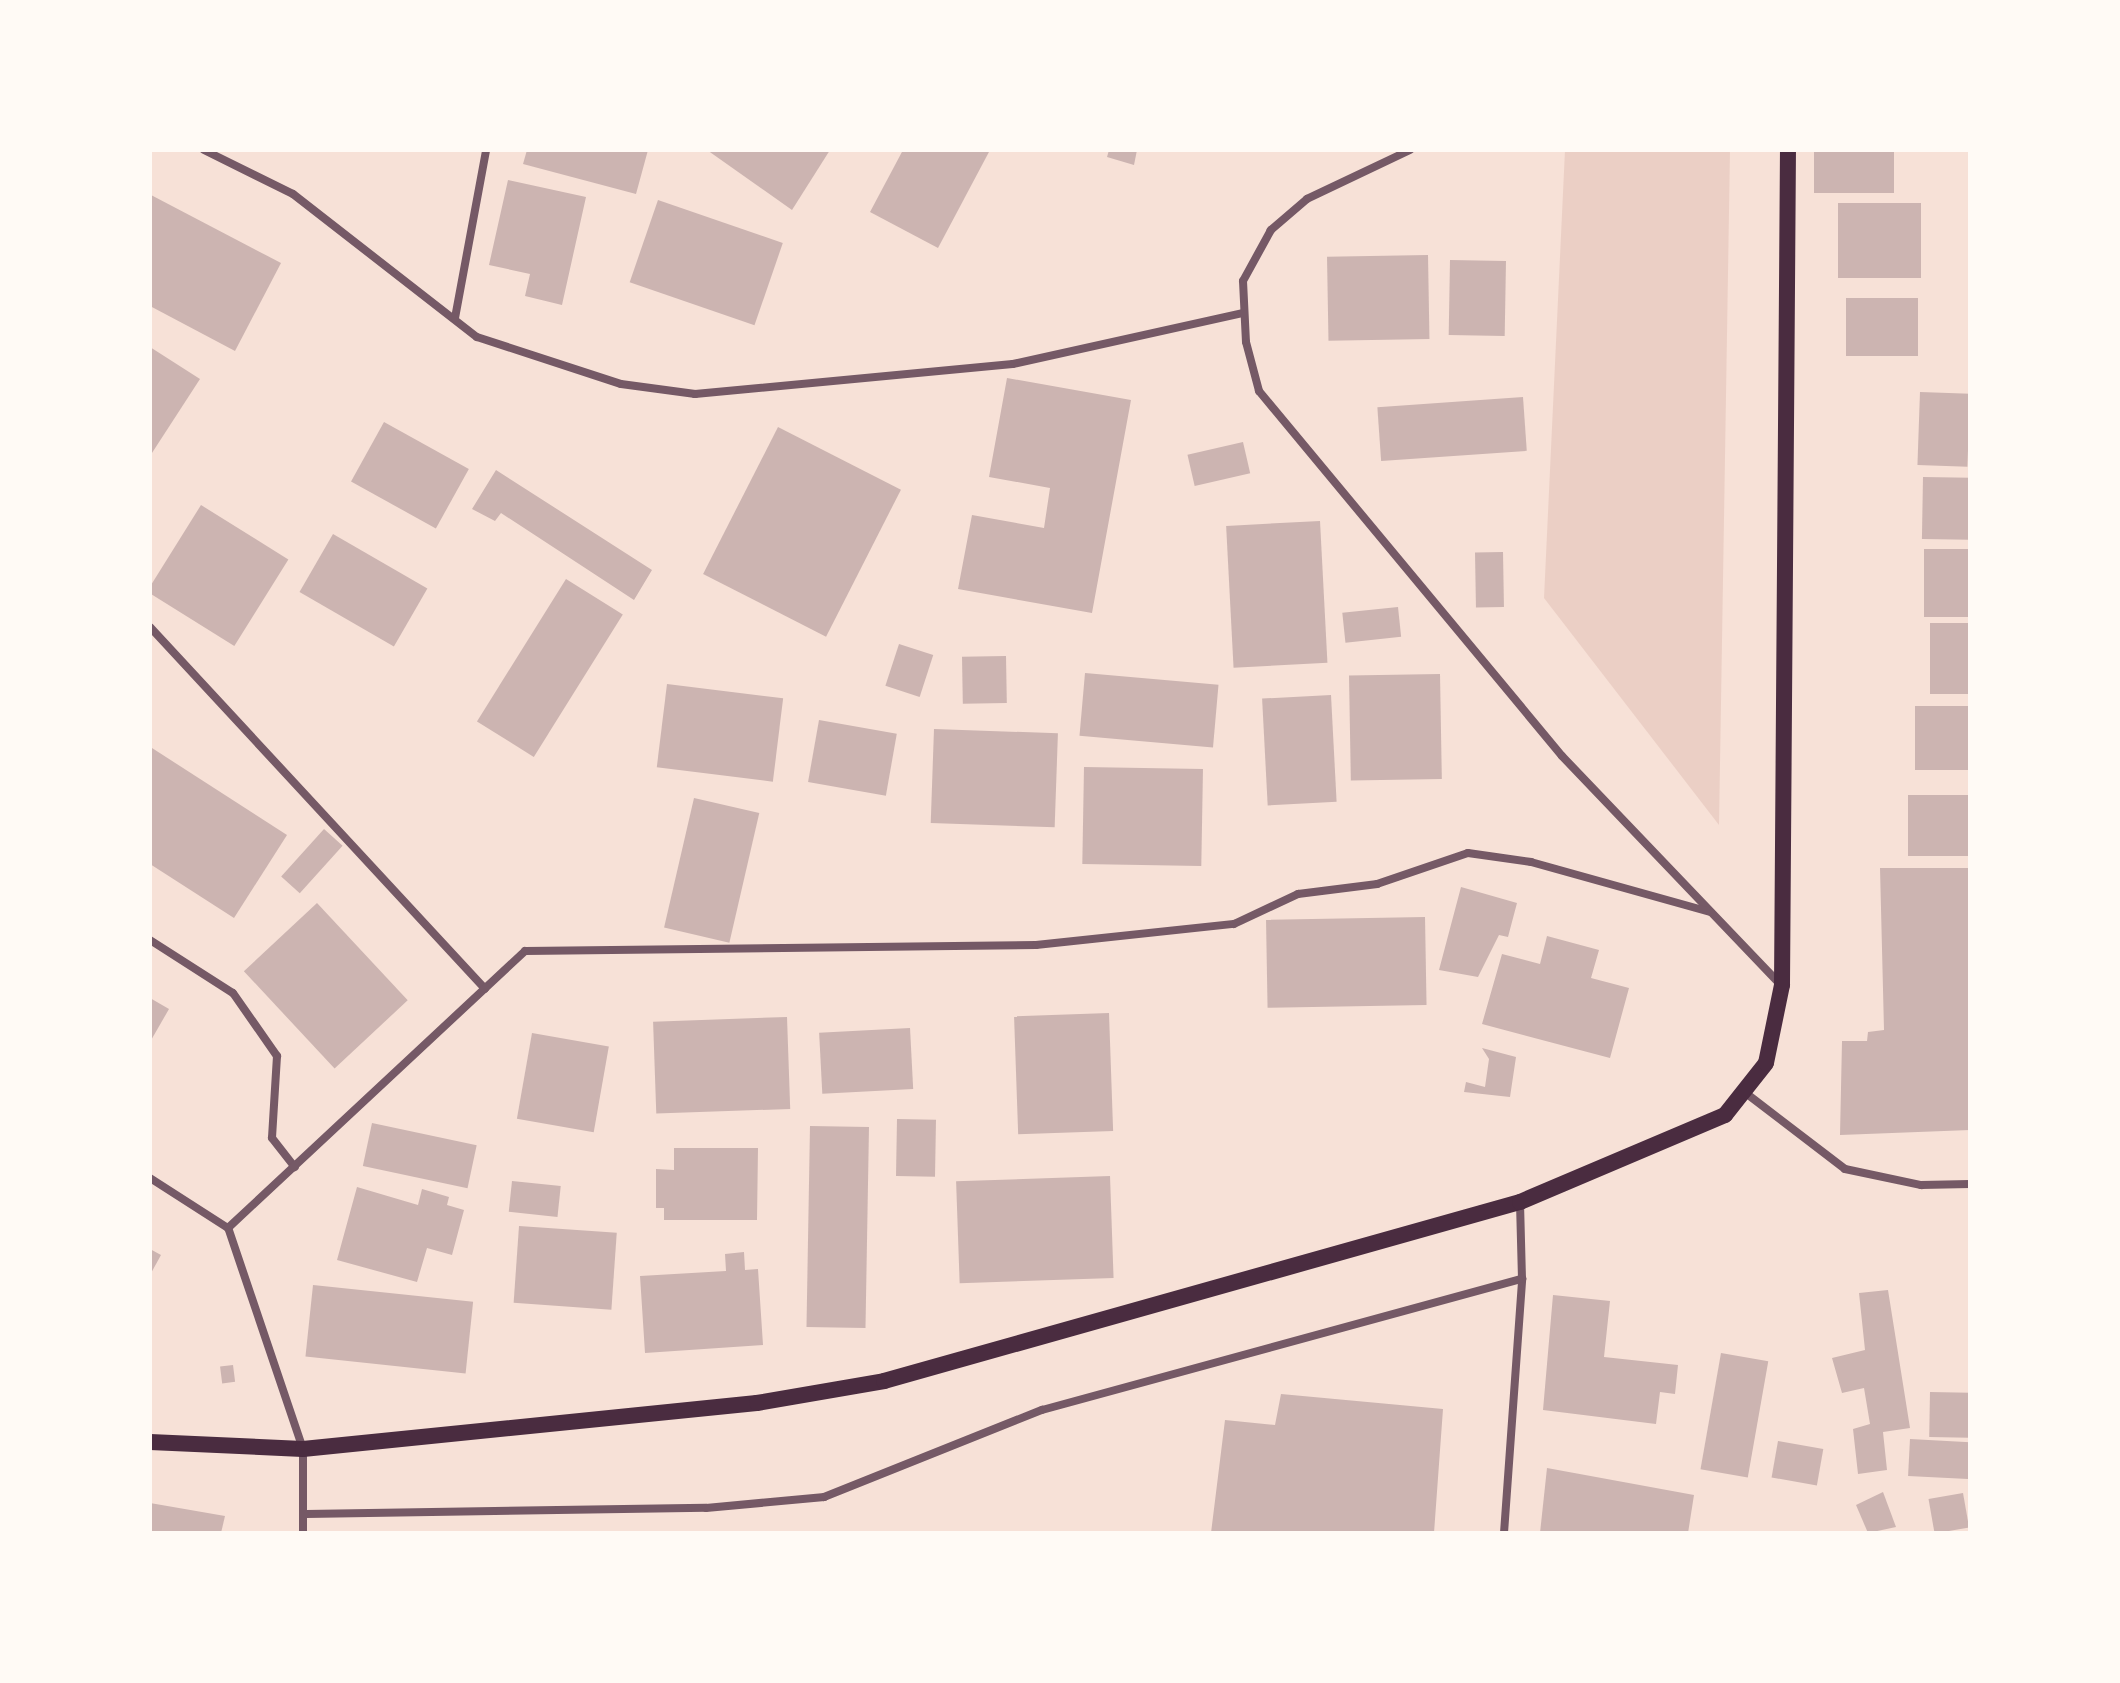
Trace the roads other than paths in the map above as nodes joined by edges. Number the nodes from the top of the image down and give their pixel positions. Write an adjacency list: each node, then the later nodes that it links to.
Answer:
1 (204, 150): 6 (street)
2 (486, 150): 6 (street)
3 (1410, 150): 5 (street)
4 (1788, 150): 10 (main road)
5 (1243, 313): 6 (street); 8 (street)
6 (455, 318)
7 (150, 627): 11 (street)
8 (1710, 912): 10 (street); 11 (street)
9 (150, 940): 13 (street)
10 (1782, 985): 12 (main road)
11 (485, 989): 13 (street)
12 (1747, 1094): 15 (street); 16 (main road)
13 (295, 1167): 17 (street)
14 (150, 1178): 17 (street)
15 (1970, 1184)
16 (1520, 1202): 18 (street); 20 (main road)
17 (228, 1228): 20 (street)
18 (1522, 1279): 21 (street); 23 (street)
19 (150, 1442): 20 (main road)
20 (303, 1449): 21 (street)
21 (306, 1514): 22 (street)
22 (303, 1533)
23 (1504, 1533)

